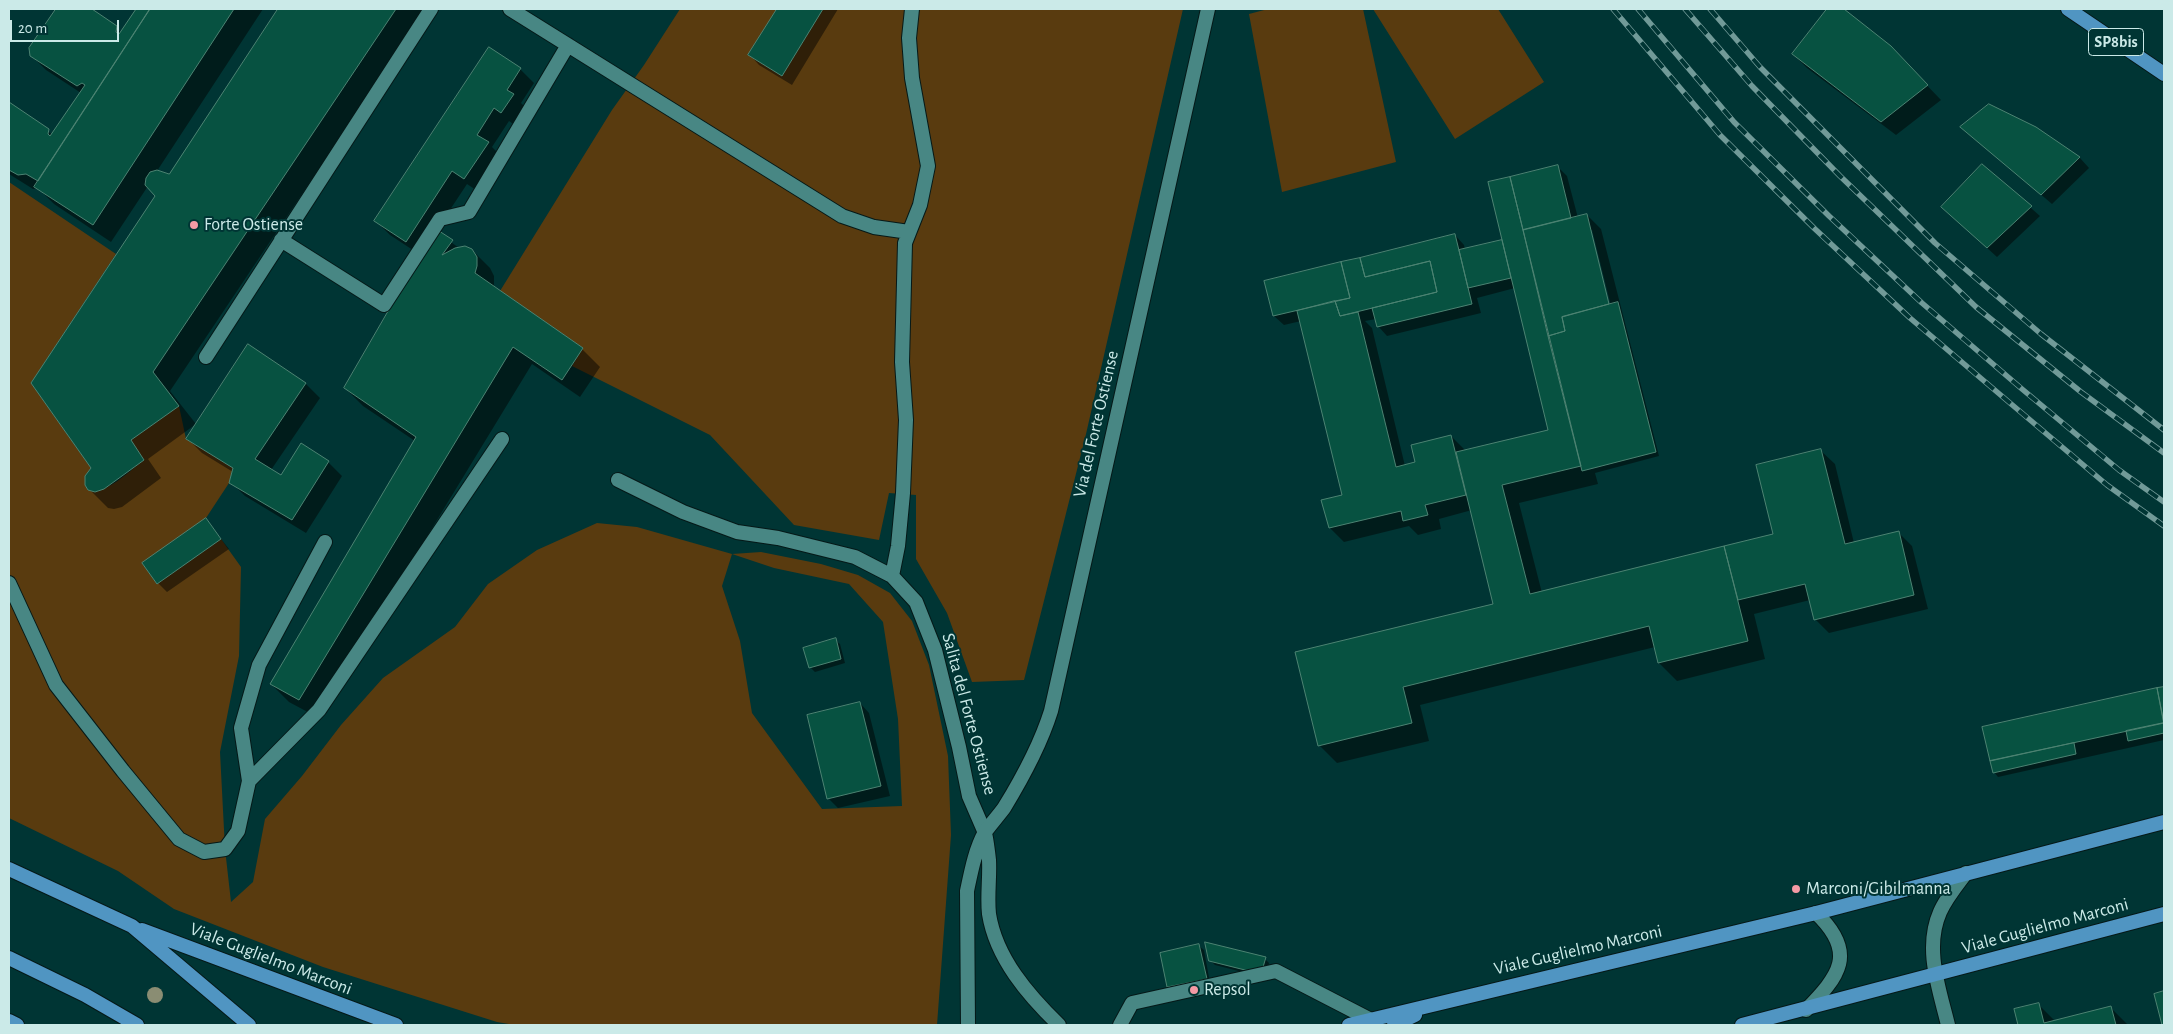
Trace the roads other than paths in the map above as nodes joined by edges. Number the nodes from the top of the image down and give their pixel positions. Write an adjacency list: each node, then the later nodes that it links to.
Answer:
1 (431, 9): 9 (street)
2 (510, 9): 6 (street)
3 (912, 9): 8 (street)
4 (1208, 9): 18 (street, Via del Forte Ostiense)
5 (2068, 9): 7 (main road, SP8bis)
6 (568, 44): 8 (street); 9 (street)
7 (2164, 74)
8 (909, 232): 14 (street)
9 (281, 240): 10 (street)
10 (206, 357)
11 (502, 439): 16 (street)
12 (618, 480): 14 (street, Salita del Forte Ostiense)
13 (325, 542): 16 (street)
14 (892, 576): 18 (street, Salita del Forte Ostiense)
15 (9, 583): 16 (street)
16 (248, 781)
17 (2164, 822): 20 (main road, Viale Guglielmo Marconi)
18 (985, 833): 34 (street); 35 (street, Salita del Forte Ostiense)
19 (9, 869): 23 (main road)
20 (1966, 873): 21 (main road, Viale Guglielmo Marconi); 25 (street)
21 (1816, 914): 26 (main road, Viale Guglielmo Marconi); 27 (street)
22 (2164, 914): 25 (main road, Viale Guglielmo Marconi)
23 (132, 926): 32 (main road); 33 (main road, Viale Guglielmo Marconi)
24 (9, 958): 31 (main road)
25 (1936, 974): 27 (main road, Viale Guglielmo Marconi); 40 (street)
26 (1441, 1002): 28 (main road, Viale Guglielmo Marconi); 38 (main road)
27 (1806, 1010): 39 (main road, Viale Guglielmo Marconi)
28 (1371, 1020): 36 (street); 37 (main road, Viale Guglielmo Marconi)
29 (9, 1021): 30 (main road)
30 (17, 1025)
31 (137, 1025)
32 (249, 1025)
33 (396, 1025)
34 (968, 1025)
35 (1059, 1025)
36 (1120, 1025)
37 (1349, 1025)
38 (1394, 1025)
39 (1742, 1025)
40 (1948, 1025)

